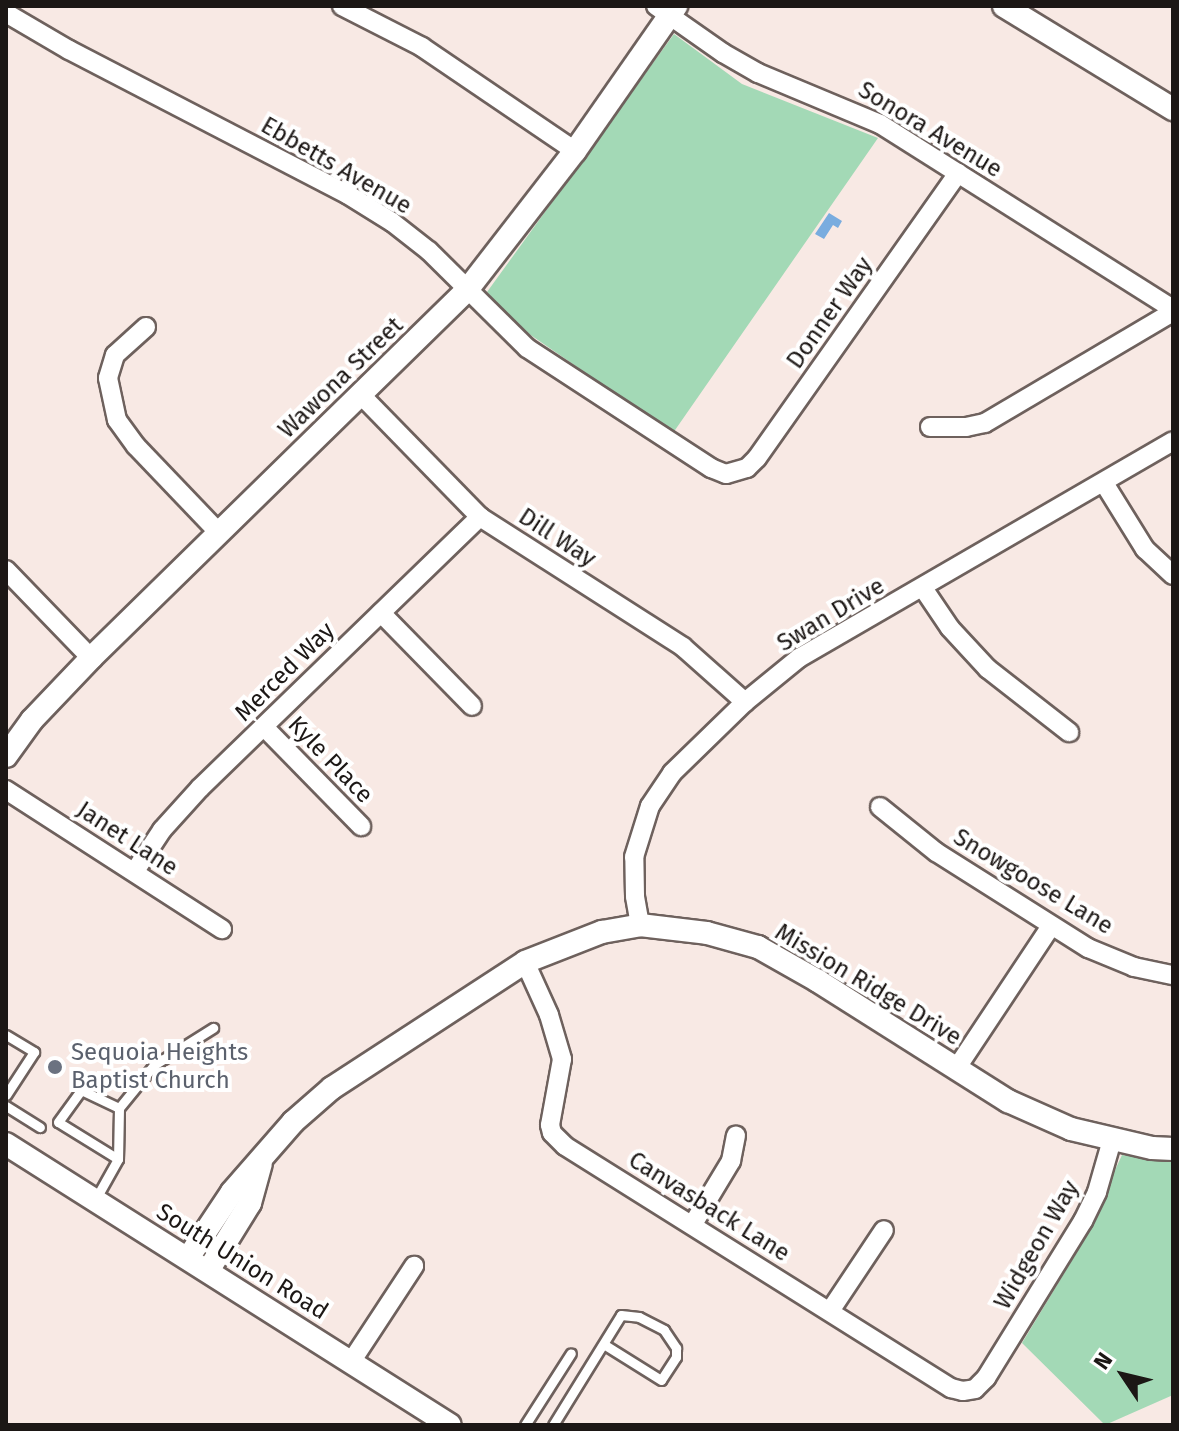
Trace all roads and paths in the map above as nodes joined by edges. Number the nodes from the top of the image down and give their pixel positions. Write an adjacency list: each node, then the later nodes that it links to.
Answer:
1 (342, 6): 6 (street)
2 (1004, 6): 5 (street)
3 (667, 9): 6 (street, Wawona Street); 7 (street, Sonora Avenue)
4 (6, 13): 8 (street, Ebbetts Avenue)
5 (1173, 109)
6 (575, 151): 8 (street, Wawona Street)
7 (958, 173): 9 (street, Sonora Avenue); 14 (street, Donner Way)
8 (467, 290): 11 (street, Wawona Street); 14 (street, Ebbetts Avenue)
9 (1173, 311): 12 (street)
10 (146, 327): 17 (street)
11 (361, 395): 16 (street, Dill Way); 17 (street, Wawona Street)
12 (930, 427)
13 (1173, 441): 15 (street, Swan Drive)
14 (735, 474)
15 (1104, 483): 19 (street); 20 (street, Swan Drive)
16 (480, 517): 21 (street, Merced Way); 23 (street, Dill Way)
17 (219, 533): 22 (street, Wawona Street)
18 (6, 570): 22 (street)
19 (1173, 575)
20 (923, 588): 23 (street, Swan Drive); 26 (street)
21 (381, 613): 24 (street); 25 (street, Merced Way)
22 (91, 658): 27 (street, Wawona Street)
23 (745, 702): 32 (street, Swan Drive)
24 (472, 706)
25 (264, 727): 30 (street, Kyle Place); 31 (street, Merced Way)
26 (1069, 732)
27 (6, 756)
28 (6, 790): 31 (street, Janet Lane)
29 (880, 807): 33 (street, Snowgoose Lane)
30 (361, 826)
31 (135, 871): 34 (street, Janet Lane)
32 (640, 925): 35 (street, Mission Ridge Drive); 39 (street, Mission Ridge Drive)
33 (1051, 926): 36 (street, Snowgoose Lane); 39 (street)
34 (222, 929)
35 (525, 962): 51 (street, Mission Ridge Drive); 53 (street, Canvasback Lane)
36 (1173, 975)
37 (213, 1028): 44 (lane)
38 (6, 1035): 41 (lane)
39 (956, 1069): 47 (street, Mission Ridge Drive)
40 (6, 1073): 41 (lane)
41 (16, 1079): 42 (lane)
42 (6, 1095)
43 (6, 1106): 45 (lane)
44 (119, 1108): 50 (lane); 50 (lane)
45 (40, 1127)
46 (736, 1135): 53 (street)
47 (1112, 1140): 49 (street, Mission Ridge Drive); 62 (street, Widgeon Way)
48 (6, 1144): 52 (street, South Union Road)
49 (1173, 1149)
50 (118, 1159): 52 (lane)
51 (261, 1162): 55 (street, Mission Ridge Drive); 57 (street, Mission Ridge Drive)
52 (95, 1200): 55 (street, South Union Road)
53 (693, 1224): 58 (street, Canvasback Lane)
54 (884, 1230): 58 (street)
55 (188, 1258): 57 (street, South Union Road)
56 (414, 1266): 61 (street)
57 (208, 1271): 61 (street, South Union Road)
58 (830, 1311): 62 (street, Canvasback Lane)
59 (605, 1345): 59 (lane); 65 (lane)
60 (571, 1353): 64 (lane)
61 (351, 1362): 63 (street, South Union Road)
62 (992, 1369)
63 (450, 1425)
64 (525, 1425)
65 (553, 1425)

